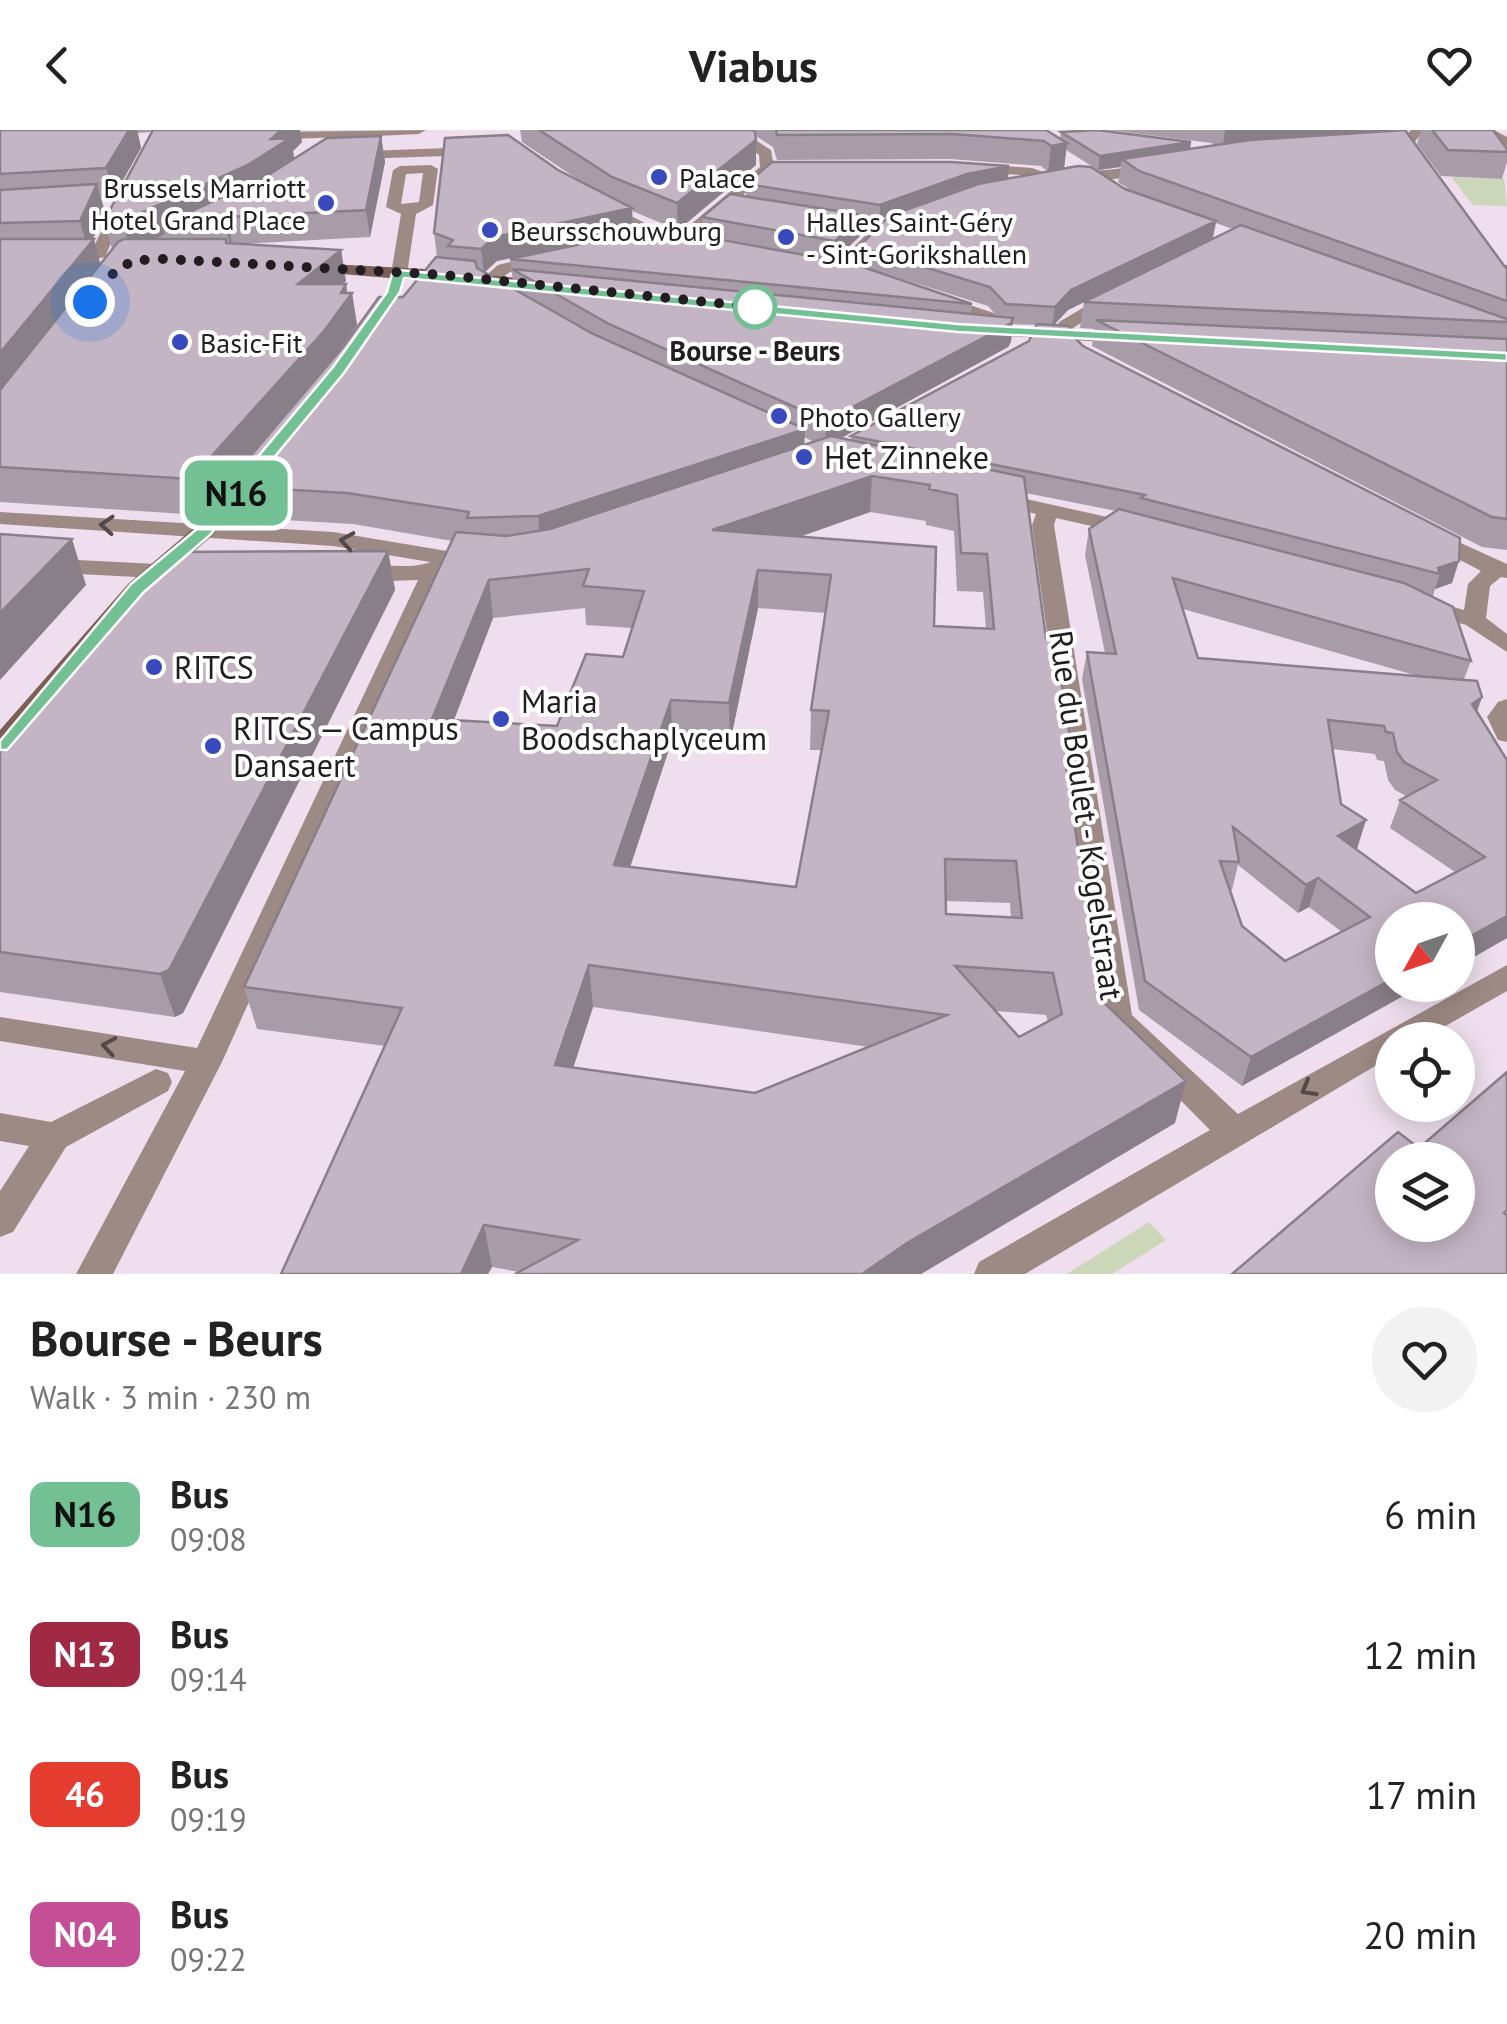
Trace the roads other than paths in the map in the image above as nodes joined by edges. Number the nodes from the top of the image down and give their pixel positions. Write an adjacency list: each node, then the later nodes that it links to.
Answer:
1 (420, 130): 5 (street); 14 (street)
2 (731, 130): 16 (street)
3 (1418, 130): 8 (street)
4 (1484, 130): 7 (street)
5 (348, 131): 6 (street); 11 (street)
6 (248, 136)
7 (1507, 142)
8 (1405, 144): 10 (street); 13 (street)
9 (482, 146): 14 (street)
10 (1369, 146)
11 (336, 149): 14 (street); 19 (street)
12 (1063, 158): 21 (street)
13 (1420, 159)
14 (417, 162): 28 (street); 28 (street)
15 (1174, 166): 21 (street)
16 (766, 168): 17 (street); 26 (street)
17 (785, 168)
18 (966, 168): 20 (street)
19 (303, 170)
20 (1054, 178): 21 (street); 23 (street)
21 (1096, 178): 24 (street)
22 (132, 183): 31 (street)
23 (1002, 189)
24 (1118, 192)
25 (584, 197): 26 (street)
26 (726, 203): 27 (street)
27 (745, 206)
28 (395, 210): 37 (street)
29 (862, 225): 35 (street)
30 (564, 255): 36 (street)
31 (97, 257): 32 (street); 33 (street)
32 (77, 258)
33 (116, 258)
34 (293, 267): 37 (street)
35 (858, 273)
36 (489, 280): 37 (street); 39 (street); 41 (street)
37 (396, 283)
38 (893, 285): 43 (street)
39 (572, 289)
40 (1121, 293): 45 (street)
41 (522, 310)
42 (958, 328): 43 (street)
43 (990, 330): 44 (street)
44 (1027, 332): 45 (street); 47 (street)
45 (1071, 335): 46 (street); 48 (street)
46 (1148, 340)
47 (1019, 352)
48 (1088, 358)
49 (262, 462): 54 (street)
50 (966, 490): 51 (street)
51 (1047, 511): 55 (street); 75 (street, Rue du Boulet - Kogelstraat)
52 (0, 518): 54 (street, one-way to 52)
53 (1416, 528): 61 (street)
54 (214, 534): 57 (street, one-way to 54); 59 (street); 59 (street)
55 (1157, 535)
56 (0, 562): 59 (street)
57 (439, 563): 58 (street); 60 (street); 72 (street)
58 (497, 563)
59 (157, 571): 67 (street)
60 (340, 575)
61 (1504, 575): 63 (street)
62 (1403, 600): 63 (street)
63 (1490, 622): 64 (street)
64 (1507, 645)
65 (1507, 707): 66 (street)
66 (1507, 734)
67 (0, 746)
68 (1507, 977): 69 (street)
69 (1426, 1022)
70 (0, 1029): 72 (street, one-way to 70)
71 (1375, 1050): 75 (street, one-way to 75)
72 (206, 1062): 78 (street)
73 (156, 1082): 76 (street)
74 (0, 1128): 76 (street)
75 (1234, 1131): 79 (street)
76 (54, 1137): 77 (street)
77 (0, 1221)
78 (94, 1274)
79 (992, 1274)

